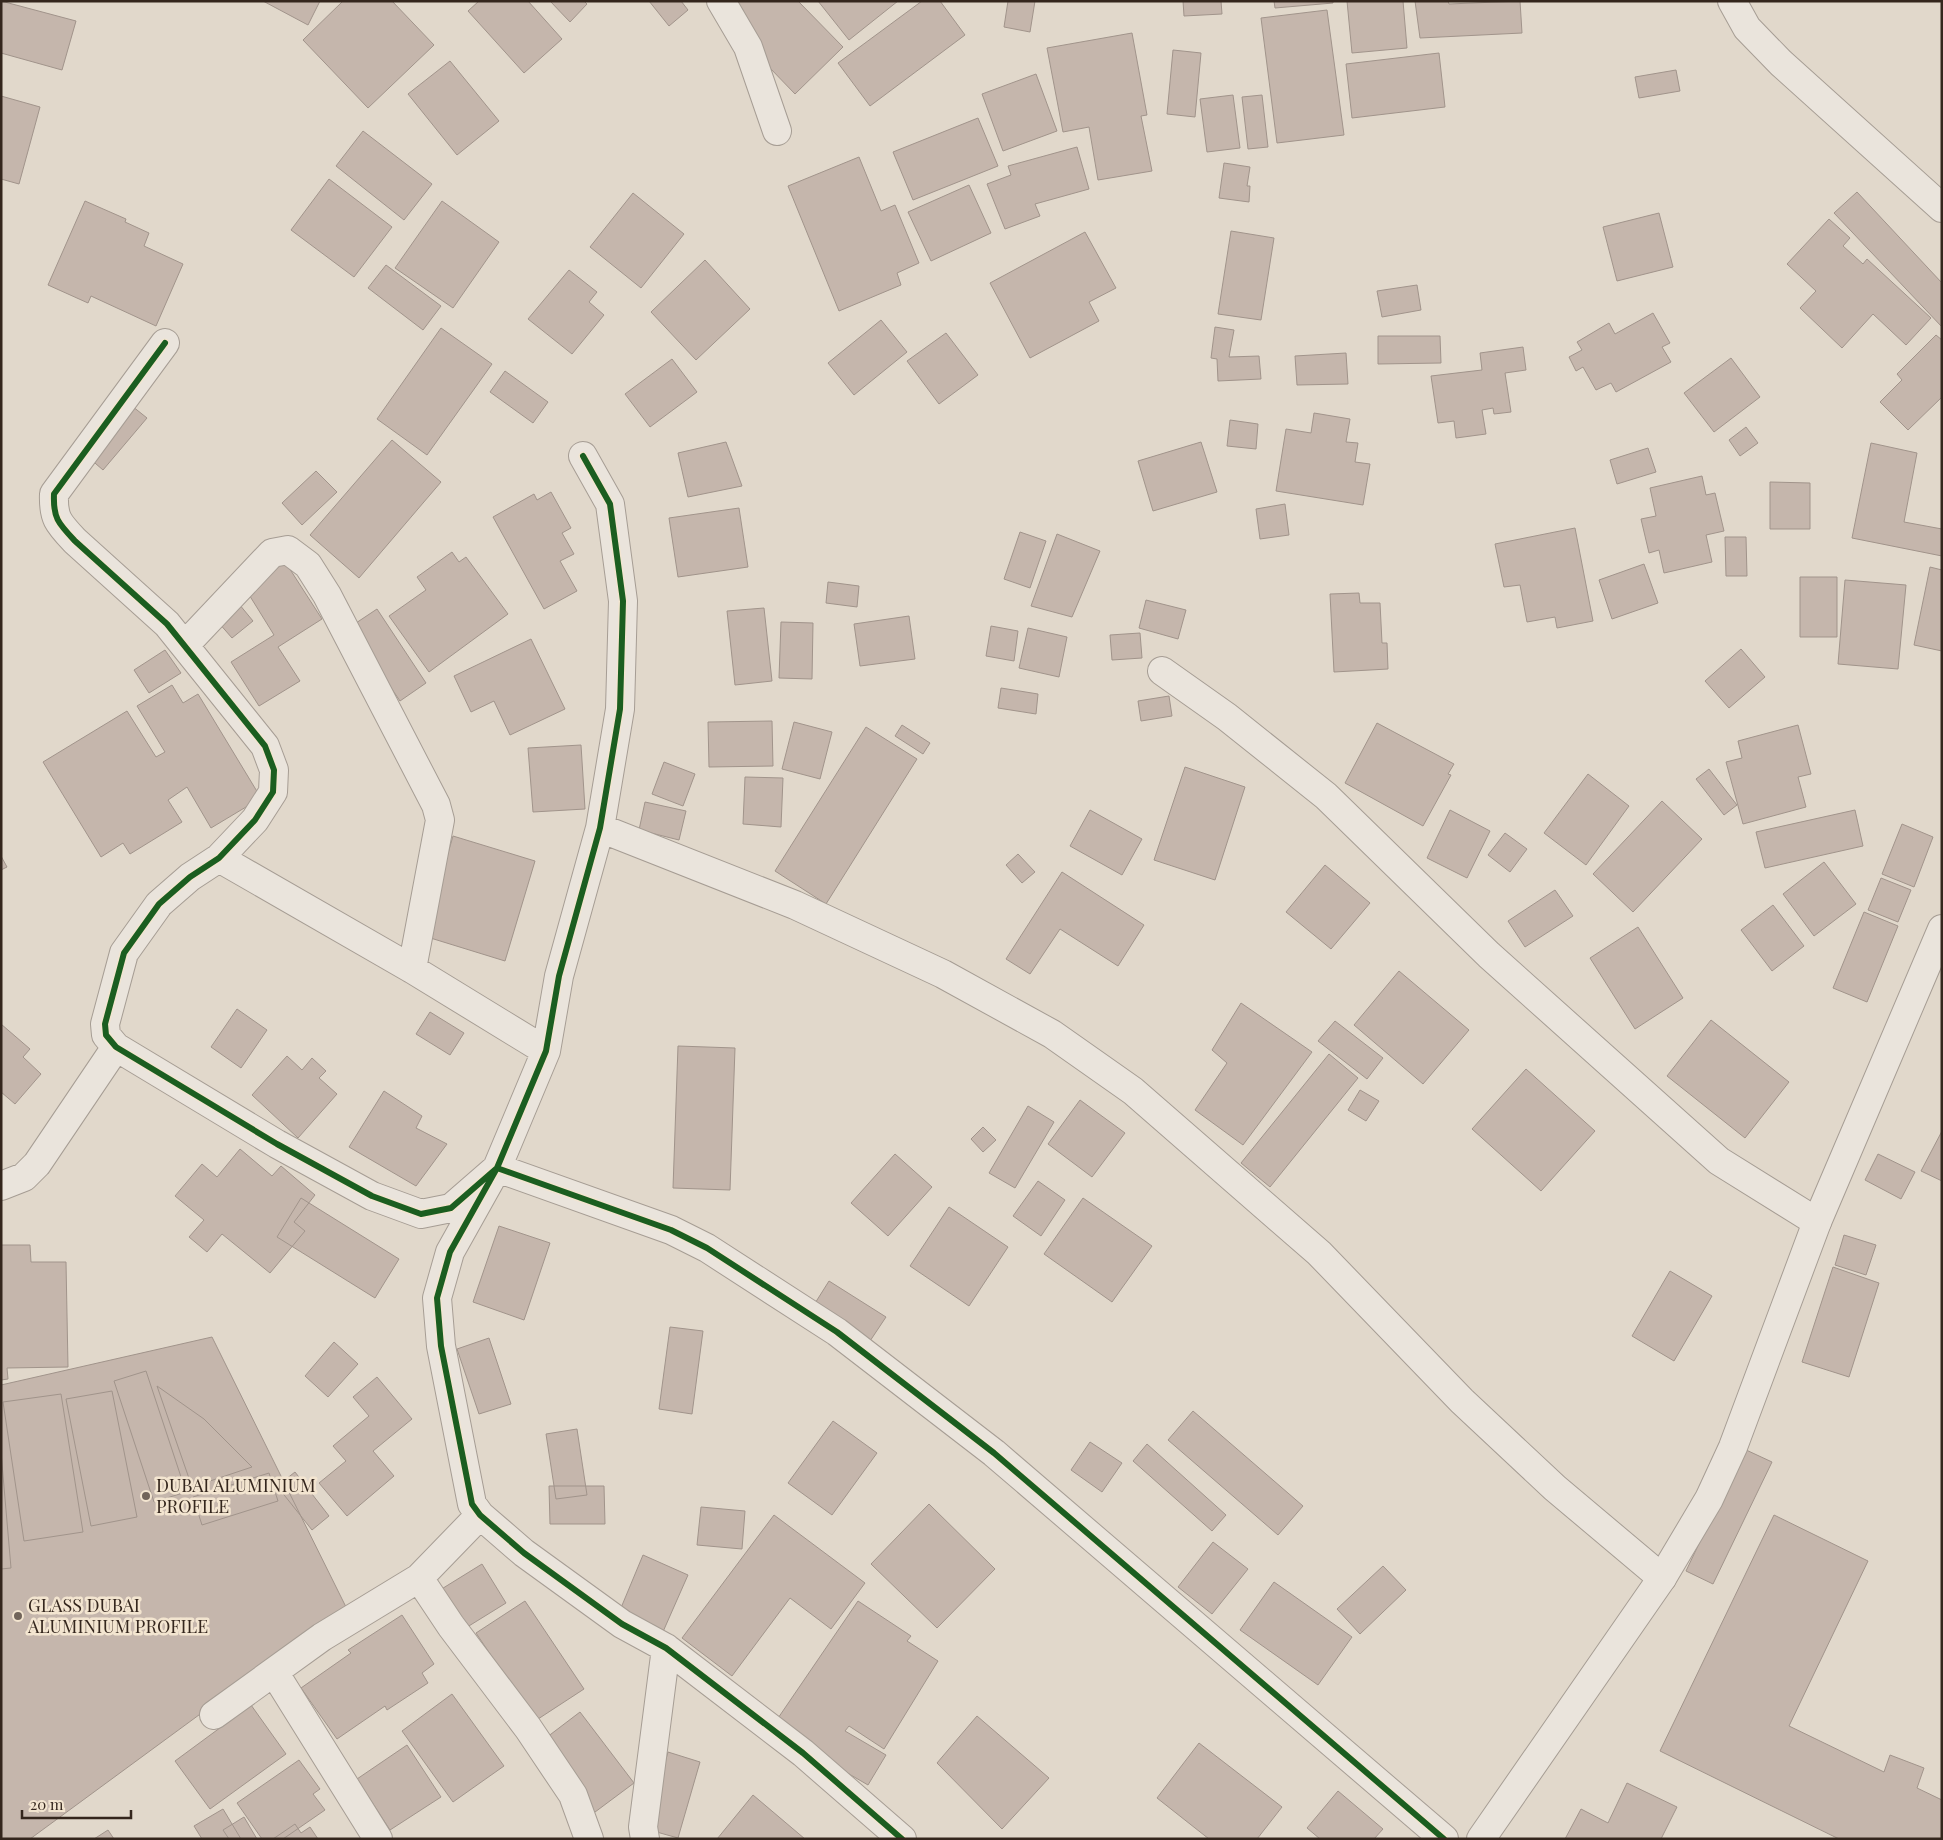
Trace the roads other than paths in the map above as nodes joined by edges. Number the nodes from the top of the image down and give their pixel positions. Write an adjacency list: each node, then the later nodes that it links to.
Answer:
1 (721, 1): 3 (street)
2 (1732, 1): 4 (street)
3 (777, 132)
4 (1942, 208)
5 (165, 343): 7 (street)
6 (583, 456): 9 (street)
7 (185, 645): 10 (street); 12 (street)
8 (1162, 671): 17 (street)
9 (600, 828): 14 (street); 20 (street)
10 (219, 858): 12 (street); 13 (street)
11 (1942, 929): 17 (street)
12 (412, 969): 14 (street)
13 (116, 1047): 15 (street); 16 (street)
14 (546, 1051): 15 (street)
15 (497, 1168): 18 (street); 28 (street)
16 (1, 1186)
17 (1816, 1222): 20 (street)
18 (480, 1515): 19 (street); 21 (street)
19 (419, 1578): 22 (street); 25 (street)
20 (1662, 1578): 29 (street)
21 (666, 1648): 26 (street); 27 (street)
22 (274, 1672): 23 (street); 24 (street)
23 (214, 1715)
24 (378, 1839)
25 (589, 1839)
26 (645, 1839)
27 (902, 1839)
28 (1444, 1839)
29 (1481, 1839)

